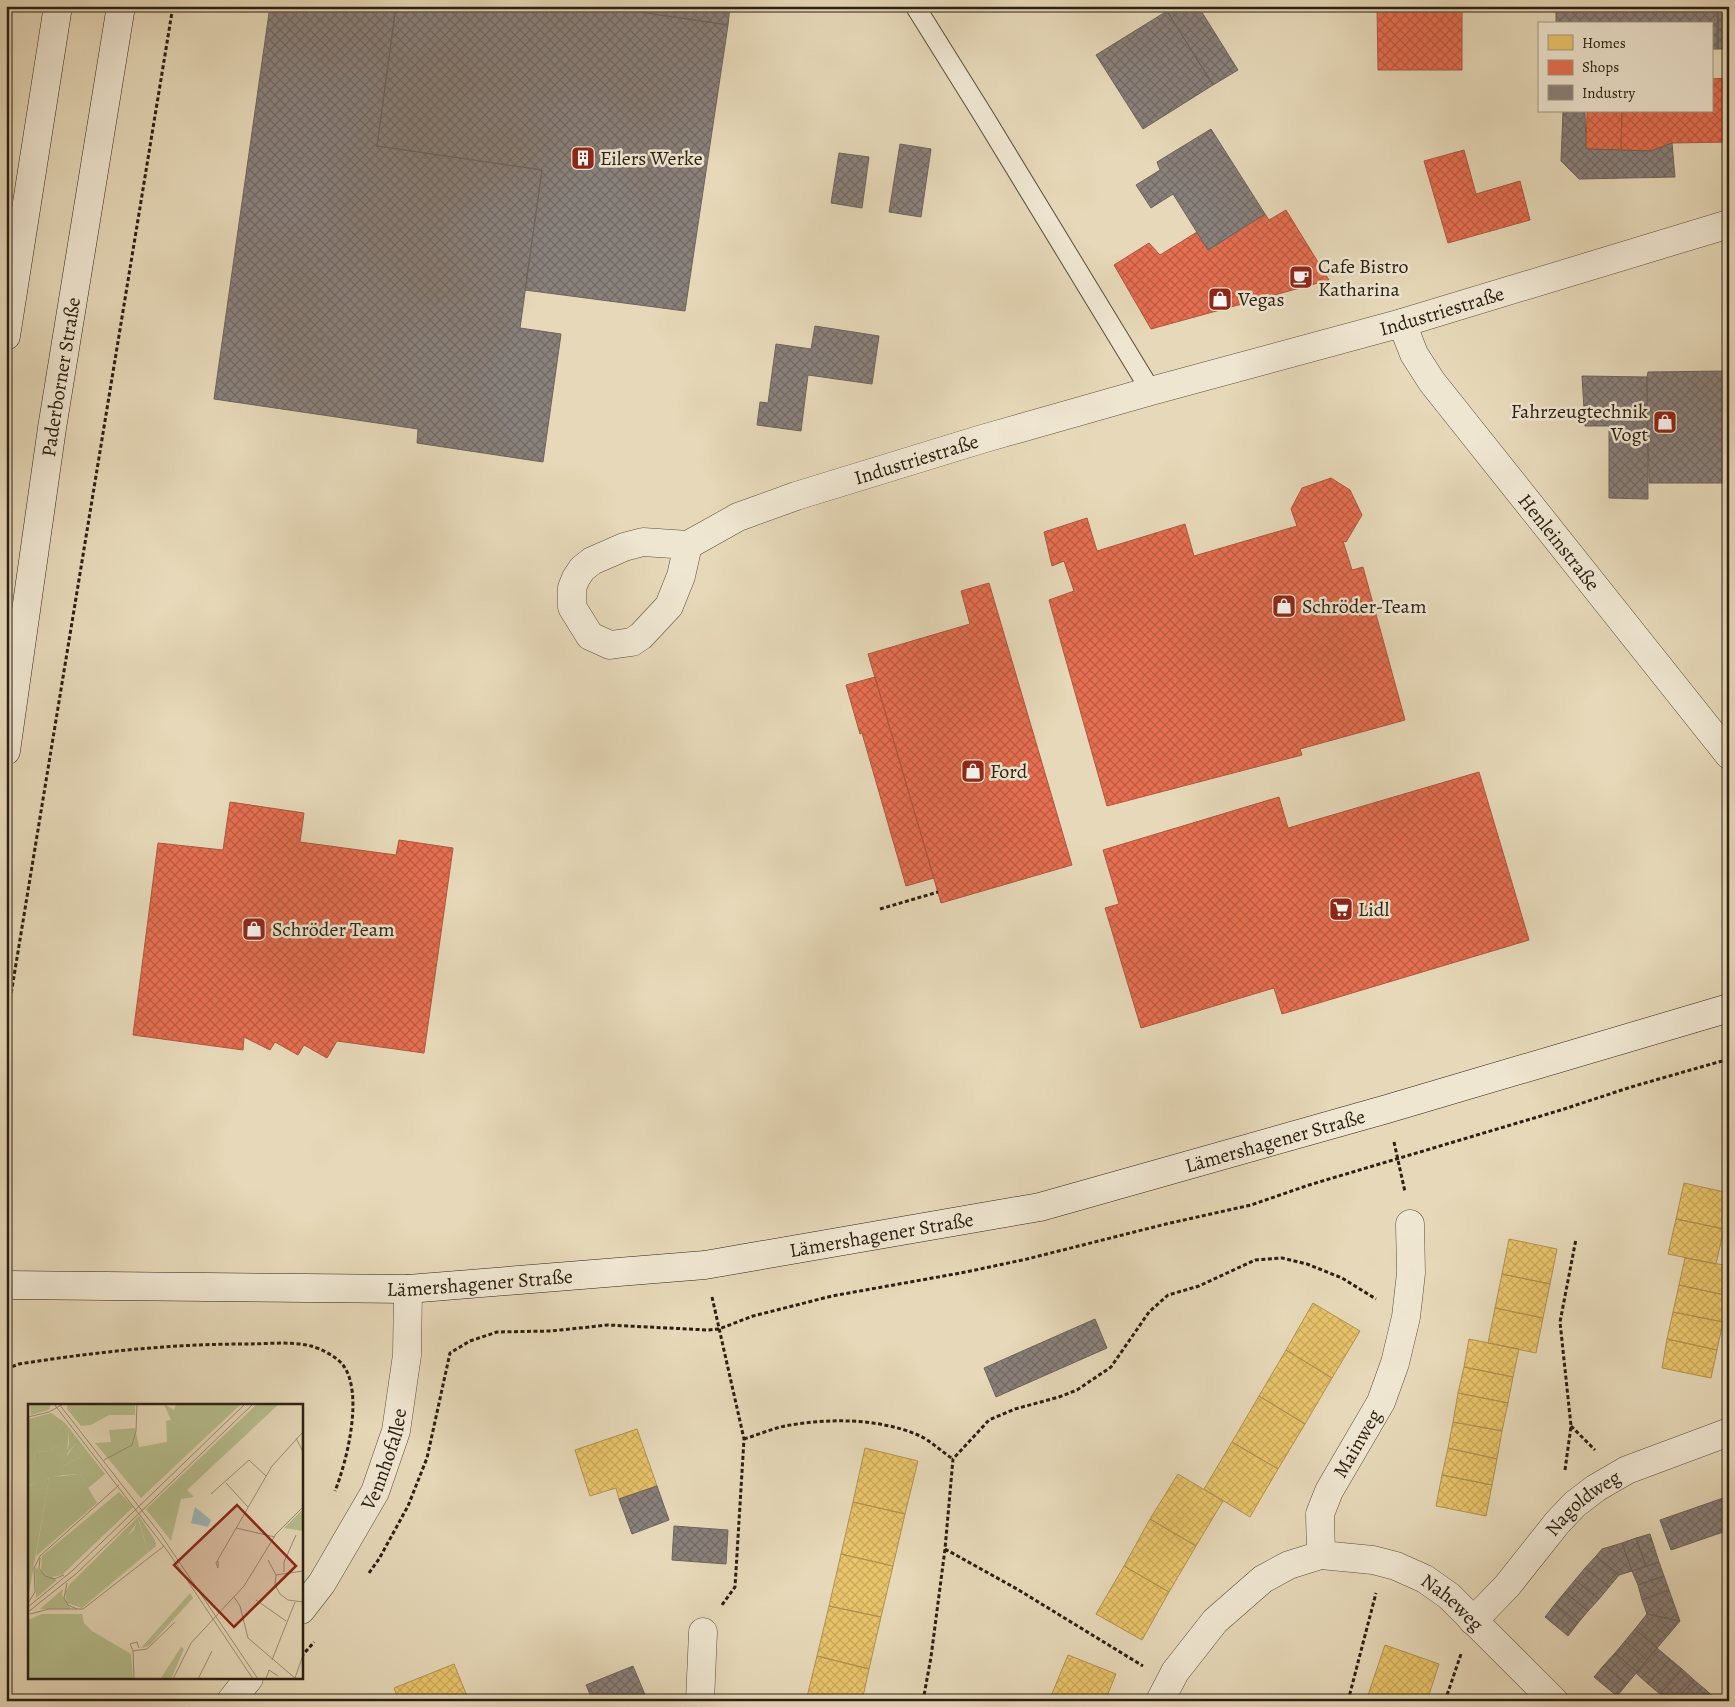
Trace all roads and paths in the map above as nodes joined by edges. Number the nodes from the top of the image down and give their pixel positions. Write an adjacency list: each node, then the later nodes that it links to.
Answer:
1 (58, 6): 7 (street)
2 (122, 6): 10 (street, Paderborner Straße)
3 (174, 6): 15 (path)
4 (915, 6): 8 (lane)
5 (1729, 224): 6 (street, Industriestraße)
6 (1402, 323): 8 (street, Industriestraße); 11 (street, Henleinstraße)
7 (6, 336)
8 (1151, 391): 9 (street, Industriestraße)
9 (688, 545): 9 (street)
10 (6, 751)
11 (1729, 754)
12 (938, 892): 13 (path)
13 (880, 909)
14 (1729, 1008): 16 (street, Lämershagener Straße)
15 (6, 1025)
16 (1387, 1109): 17 (path); 19 (street, Lämershagener Straße)
17 (1410, 1224): 22 (street, Mainweg)
18 (1576, 1239): 28 (path)
19 (705, 1265): 21 (street, Lämershagener Straße); 25 (path)
20 (6, 1285): 21 (street, Lämershagener Straße)
21 (408, 1289): 32 (street, Vennhofallee)
22 (1406, 1317): 26 (path); 30 (street, Mainweg)
23 (6, 1369): 27 (path)
24 (1729, 1432): 28 (street, Nagoldweg)
25 (744, 1439): 26 (path); 34 (path)
26 (952, 1459): 29 (path)
27 (333, 1496)
28 (1557, 1522): 33 (street, Nagoldweg)
29 (945, 1549): 36 (path); 39 (path)
30 (1321, 1556): 31 (street, Naheweg); 36 (street)
31 (1373, 1560): 33 (street, Naheweg); 40 (path)
32 (302, 1609)
33 (1473, 1621): 41 (path); 42 (street, Naheweg)
34 (703, 1632): 38 (street)
35 (247, 1680): 37 (street)
36 (1165, 1691)
37 (231, 1701)
38 (700, 1701)
39 (923, 1701)
40 (1348, 1701)
41 (1445, 1701)
42 (1554, 1701)

